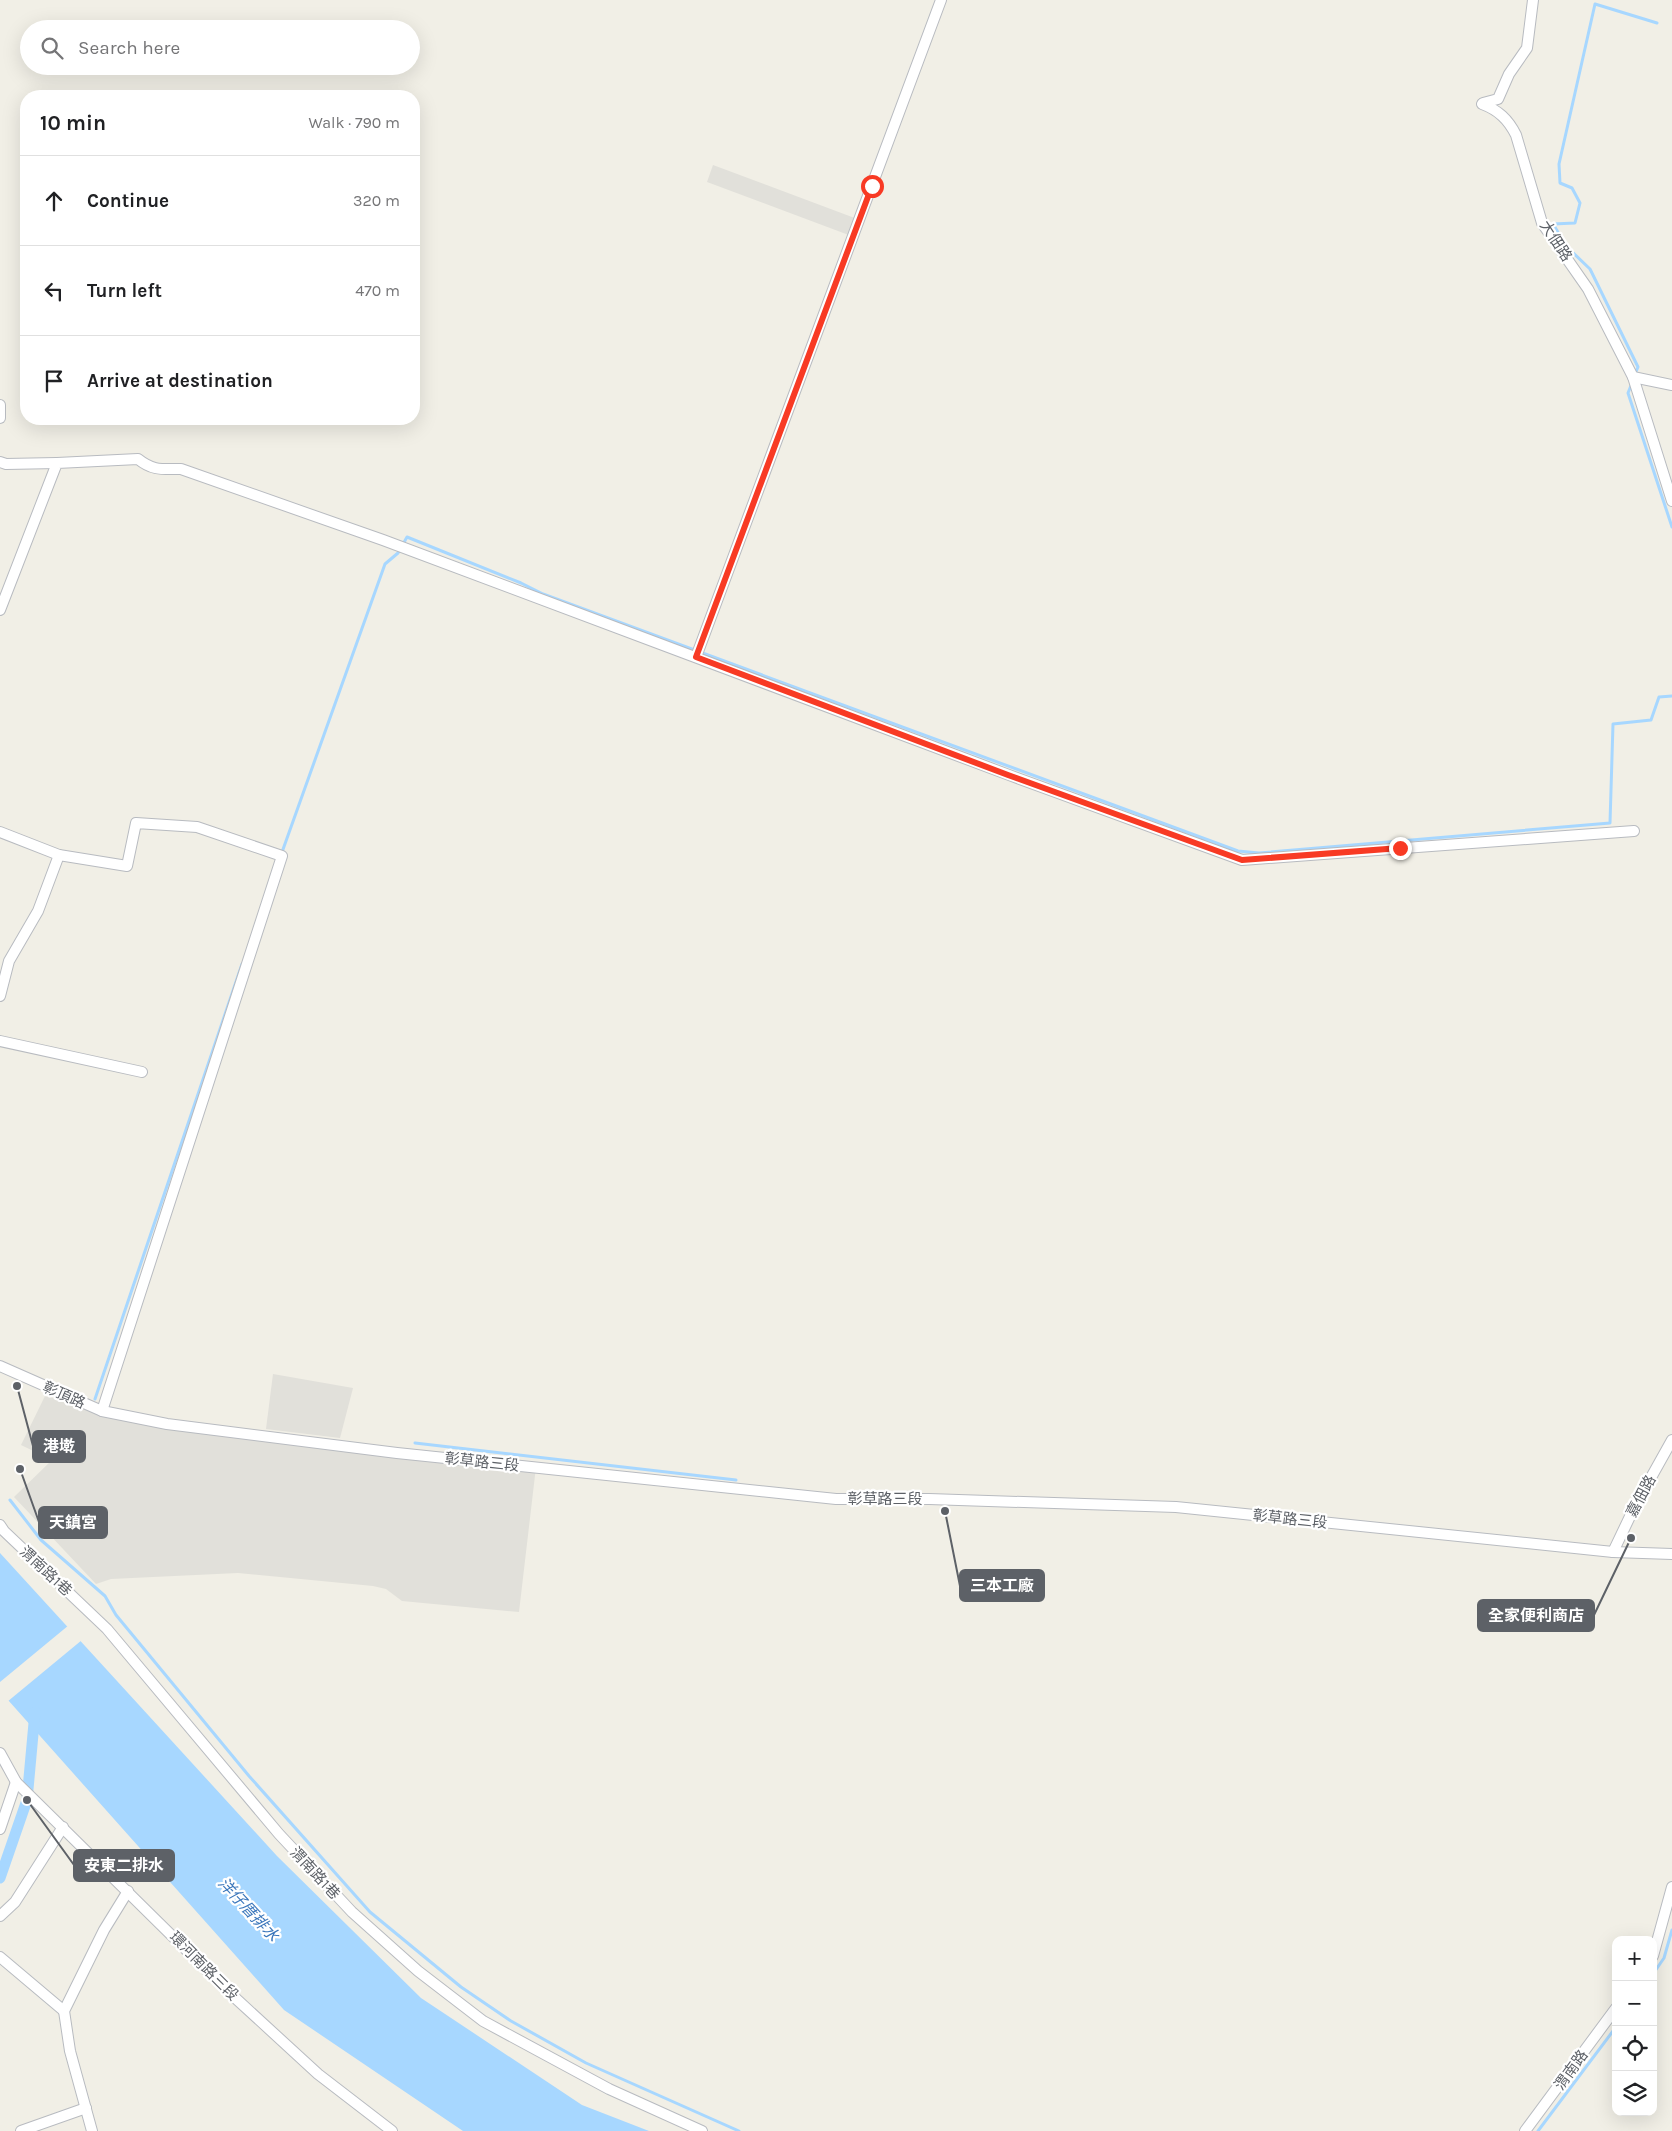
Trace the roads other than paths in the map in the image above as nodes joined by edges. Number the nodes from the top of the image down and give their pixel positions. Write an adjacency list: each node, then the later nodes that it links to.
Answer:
1 (941, 0): 11 (street)
2 (1533, 0): 3 (street, 大佃路)
3 (1633, 377): 4 (street); 9 (street, 大佃路)
4 (1672, 385)
5 (0, 405): 6 (street)
6 (0, 418)
7 (0, 462): 8 (street)
8 (57, 463): 10 (street); 11 (street)
9 (1672, 501)
10 (0, 610)
11 (696, 657): 12 (street)
12 (1634, 830)
13 (0, 832): 14 (street)
14 (59, 855): 15 (street); 19 (street)
15 (0, 996)
16 (0, 1041): 17 (street)
17 (142, 1072)
18 (0, 1366): 19 (street, 彰頂路)
19 (102, 1411): 22 (street, 彰草路三段)
20 (1672, 1440): 22 (street, 嘉佃路)
21 (0, 1525): 39 (street, 渭南路1巷)
22 (1613, 1552): 23 (street, 彰草路三段)
23 (1672, 1554)
24 (0, 1753): 25 (street, 環河南路三段)
25 (16, 1782): 26 (street, 環河南路三段); 27 (street)
26 (63, 1827): 29 (street, 環河南路三段); 30 (street)
27 (0, 1829)
28 (1672, 1887): 31 (street)
29 (128, 1890): 33 (street); 38 (street, 環河南路三段)
30 (0, 1916)
31 (1657, 1941)
32 (0, 1957): 33 (street)
33 (64, 2011): 35 (street)
34 (1612, 2013): 40 (street, 渭南路)
35 (86, 2108): 36 (street); 37 (street)
36 (21, 2131)
37 (92, 2131)
38 (392, 2131)
39 (702, 2131)
40 (1525, 2131)

